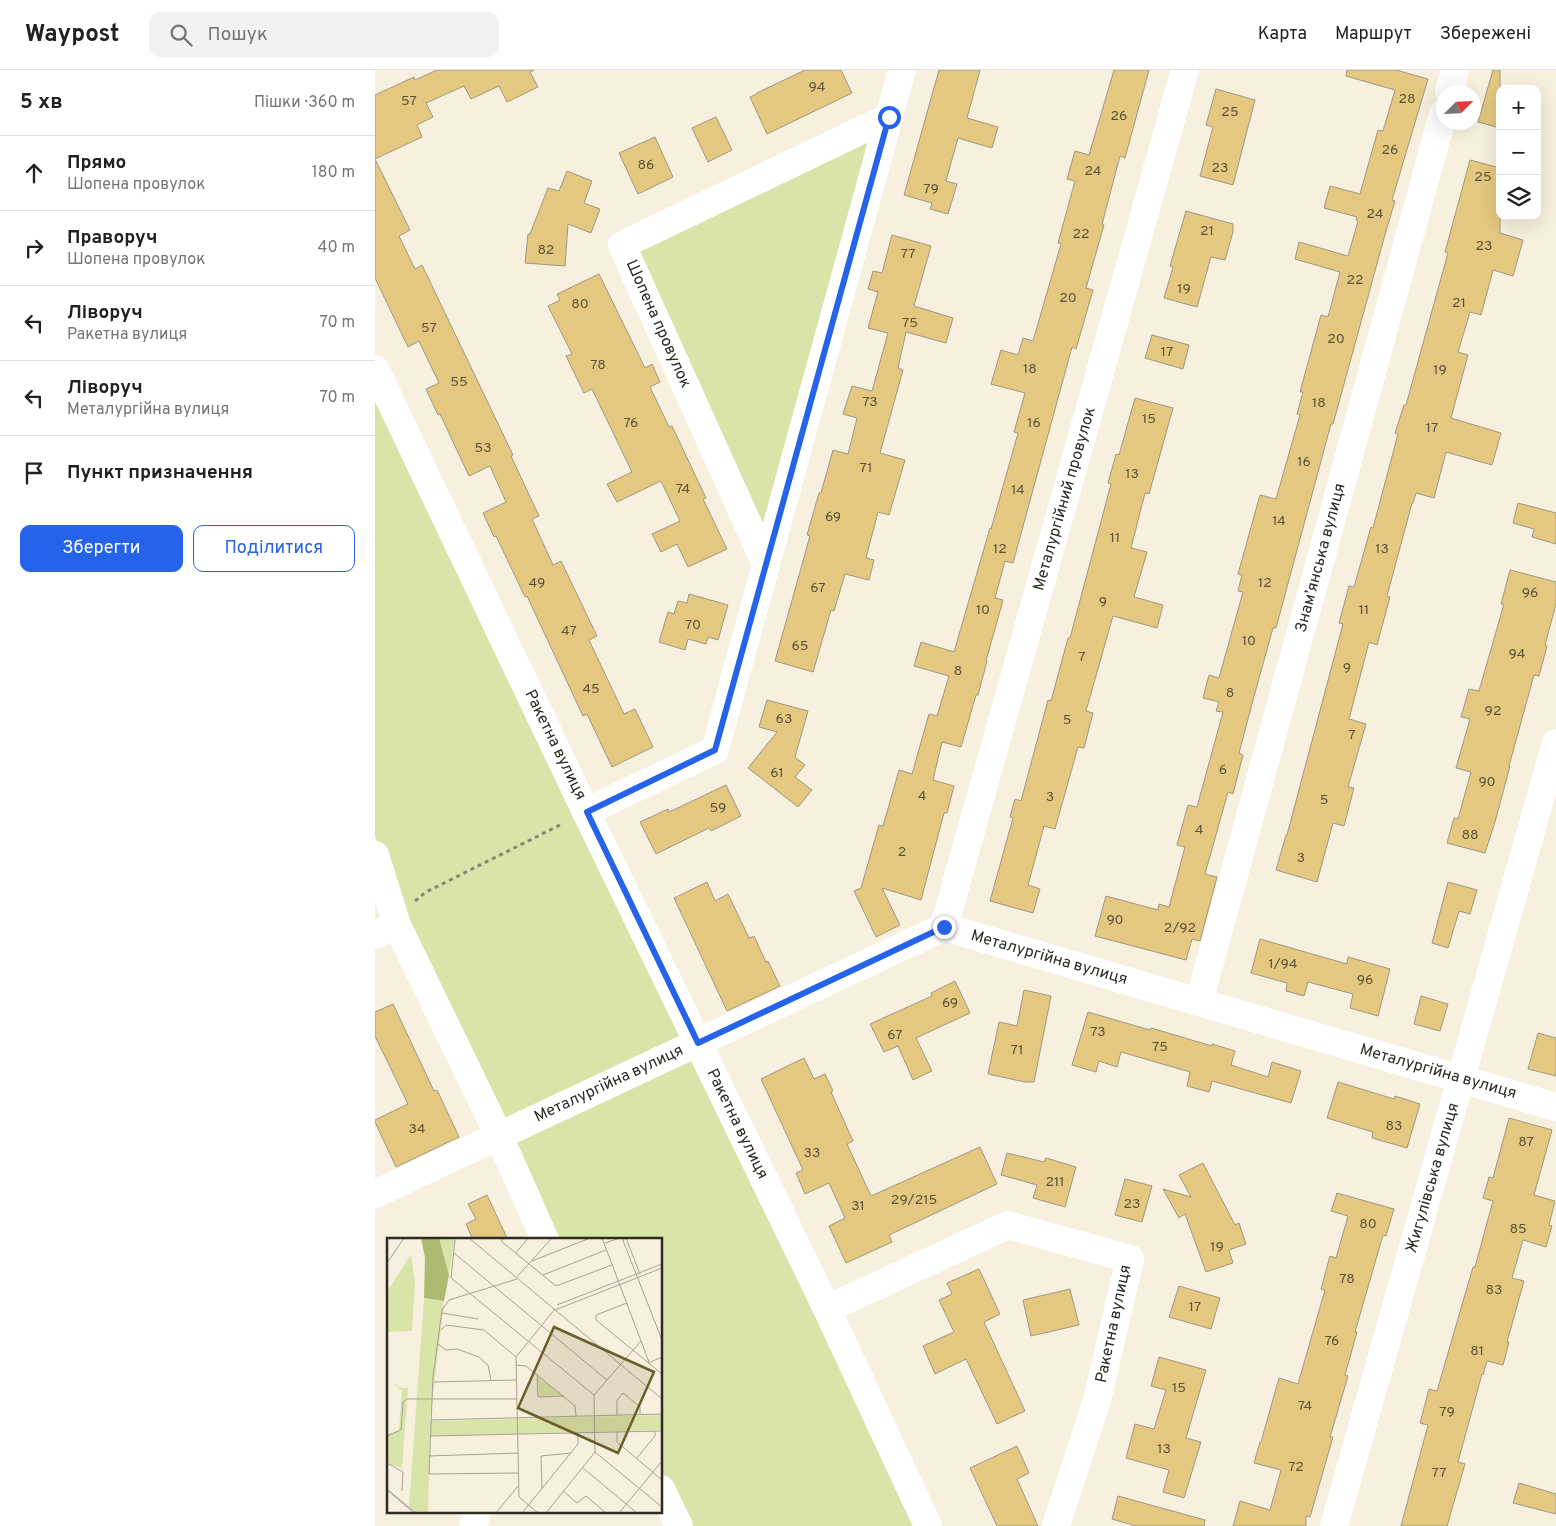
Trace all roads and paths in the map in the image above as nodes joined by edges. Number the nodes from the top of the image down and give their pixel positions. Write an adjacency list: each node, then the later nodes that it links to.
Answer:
1 (902, 70): 5 (street)
2 (1185, 70): 12 (street, Металургійний провулок)
3 (1455, 70): 4 (street)
4 (1451, 85)
5 (889, 117): 8 (street); 8 (street, Шопена провулок)
6 (1439, 130): 14 (street, Знам’янська вулиця)
7 (375, 370): 10 (street, Ракетна вулиця)
8 (766, 564): 10 (street)
9 (1556, 743): 16 (street, Жигулівська вулиця)
10 (587, 812): 13 (path); 15 (street, Ракетна вулиця)
11 (375, 856): 13 (street)
12 (944, 927): 14 (street, Металургійна вулиця); 15 (street, Металургійна вулиця)
13 (386, 930): 18 (street)
14 (1199, 1002): 16 (street, Металургійна вулиця)
15 (698, 1043): 18 (street, Металургійна вулиця); 21 (street, Ракетна вулиця)
16 (1461, 1079): 17 (street, Металургійна вулиця); 26 (street, Жигулівська вулиця)
17 (1556, 1107)
18 (499, 1136): 19 (street, Металургійна вулиця); 20 (street)
19 (375, 1194)
20 (544, 1238)
21 (827, 1309): 24 (street, Ракетна вулиця); 25 (street, Ракетна вулиця)
22 (663, 1493): 23 (street)
23 (679, 1526)
24 (928, 1526)
25 (1056, 1526)
26 (1334, 1526)

